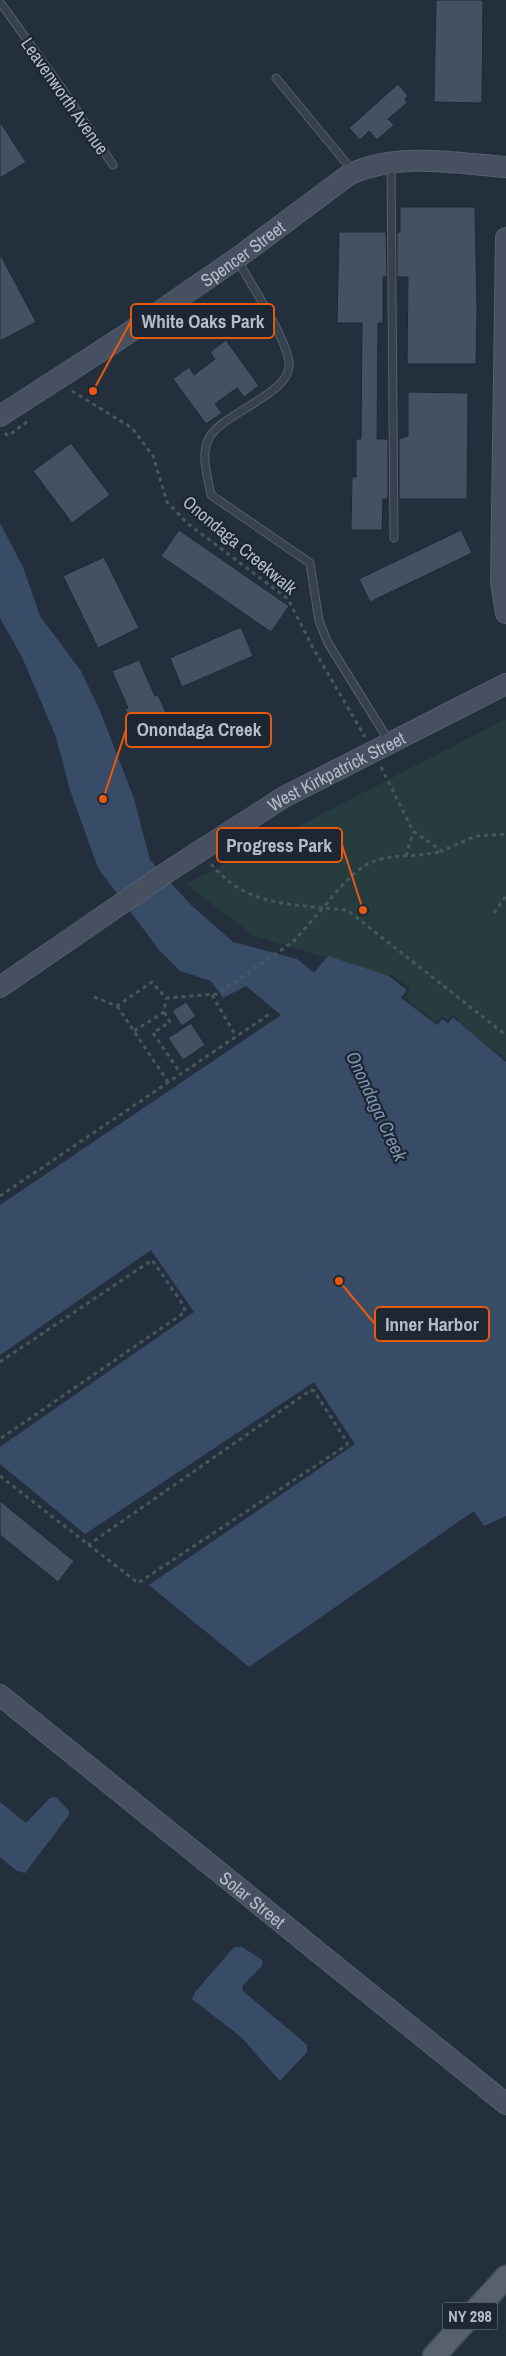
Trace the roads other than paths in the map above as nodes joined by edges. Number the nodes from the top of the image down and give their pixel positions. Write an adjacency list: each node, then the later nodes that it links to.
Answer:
1 (0, 2): 4 (lane, Leavenworth Avenue)
2 (276, 78): 6 (lane)
3 (391, 161): 5 (street, Spencer Street); 6 (street, Spencer Street); 10 (lane)
4 (113, 165)
5 (506, 167)
6 (354, 172): 8 (street, Spencer Street)
7 (506, 238): 11 (street)
8 (236, 259): 9 (street, Spencer Street); 13 (lane)
9 (0, 416)
10 (394, 538)
11 (506, 613)
12 (506, 684): 13 (street, West Kirkpatrick Street)
13 (382, 747): 14 (street, West Kirkpatrick Street)
14 (0, 987)
15 (0, 1695): 16 (street, Solar Street)
16 (506, 2104)
17 (506, 2277): 18 (main road, NY 298)
18 (434, 2356)

